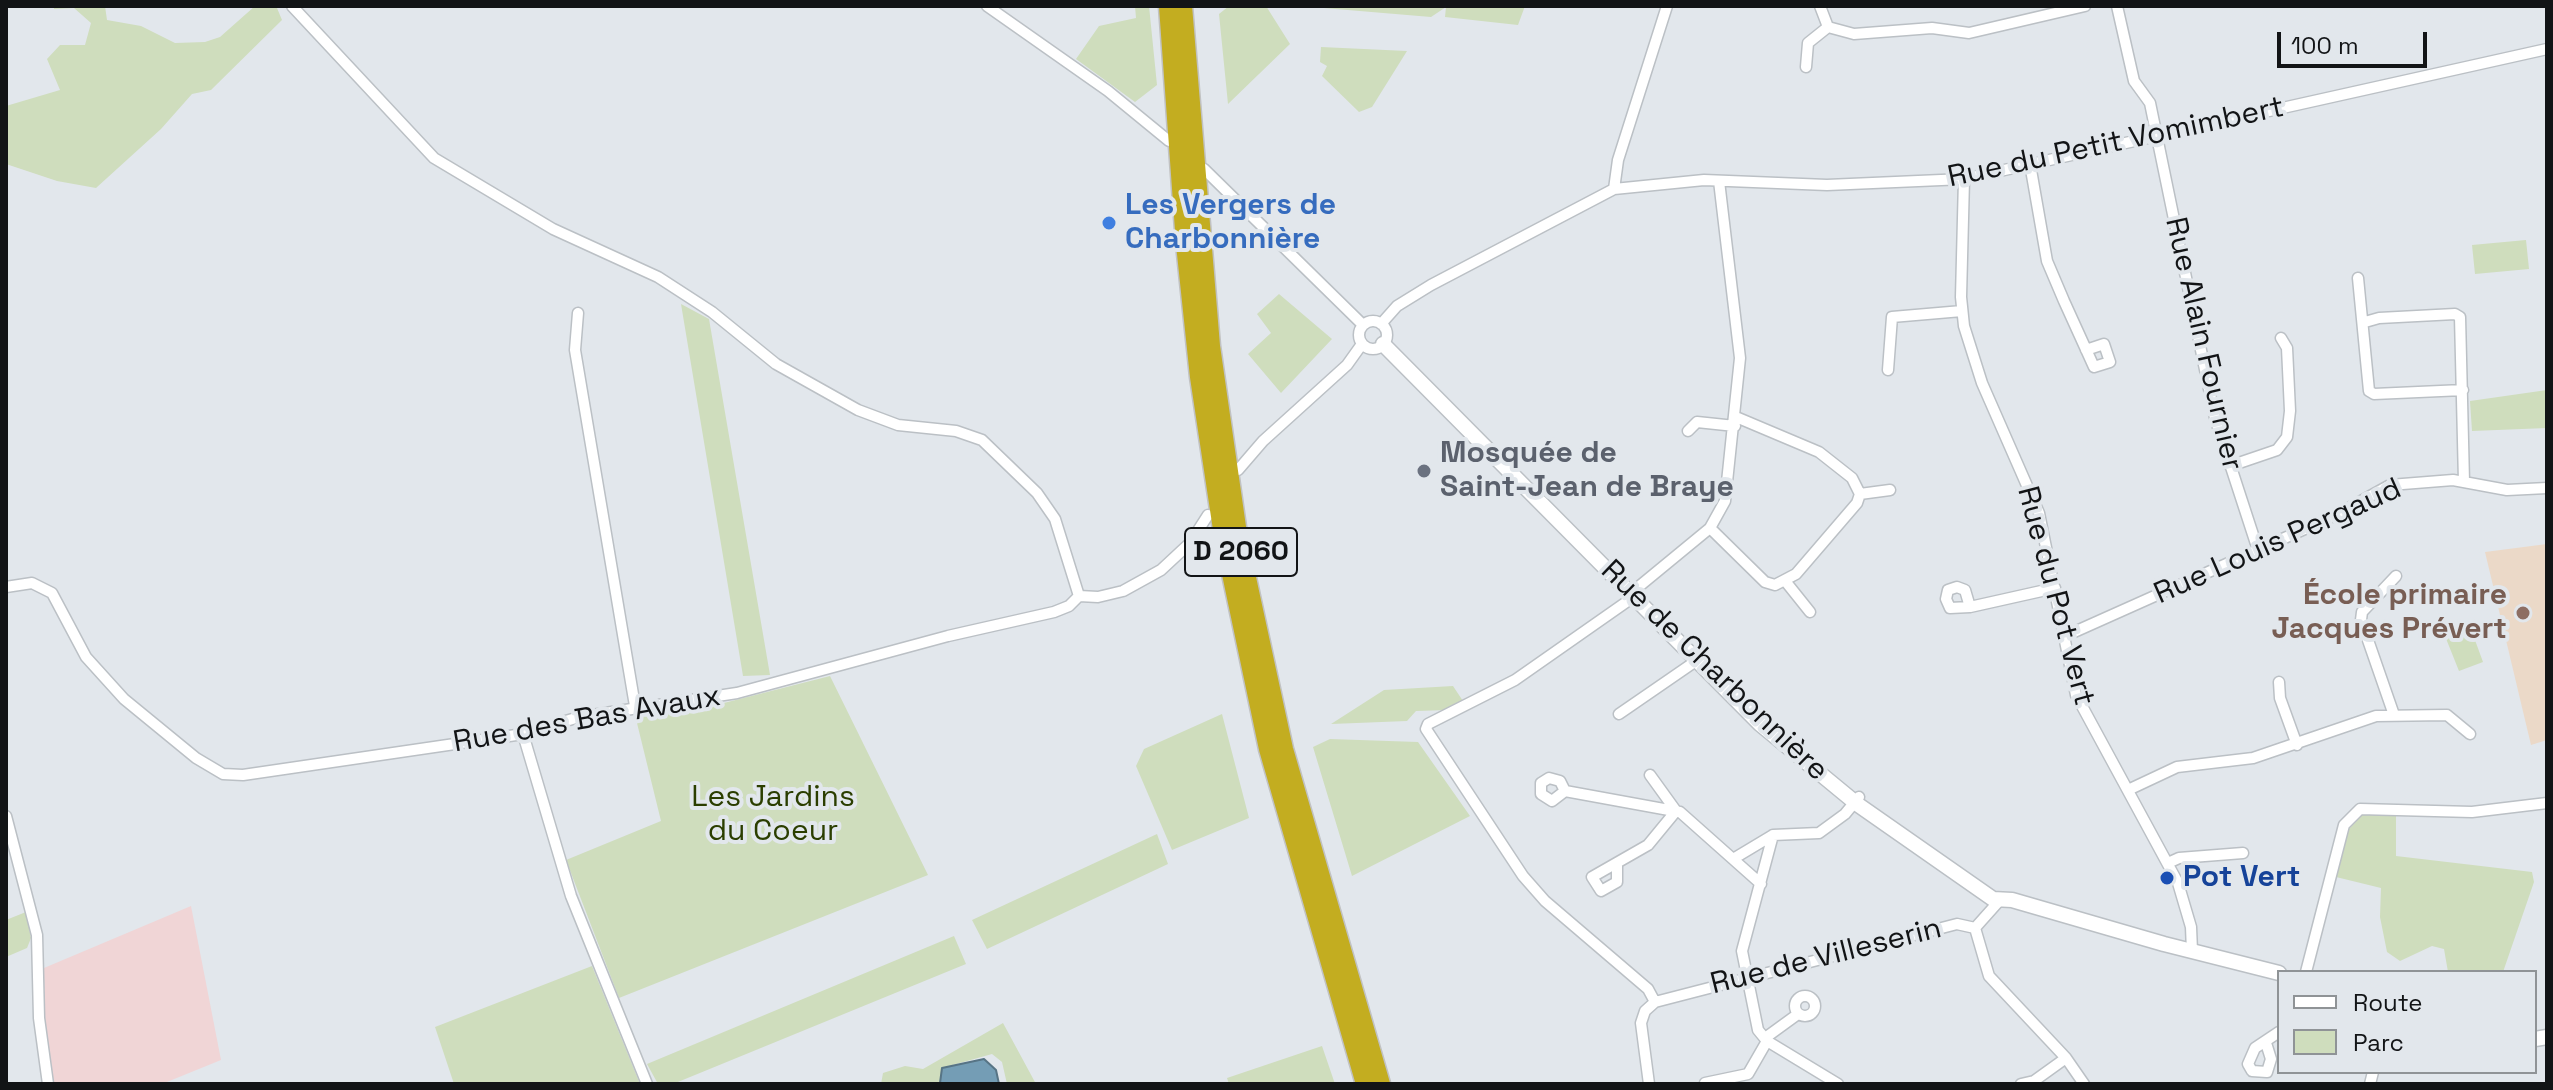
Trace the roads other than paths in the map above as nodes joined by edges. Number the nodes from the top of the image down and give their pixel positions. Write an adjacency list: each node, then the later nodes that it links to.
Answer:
1 (292, 6): 47 (street)
2 (987, 6): 13 (street)
3 (1168, 6): 87 (highway, D 2060)
4 (1183, 6): 88 (highway, D 2060)
5 (1667, 6): 18 (street)
6 (1820, 6): 9 (street)
7 (2085, 6): 9 (street)
8 (2117, 6): 12 (street, Rue Alain Fournier)
9 (1828, 27): 11 (street)
10 (2547, 49): 12 (street, Rue du Petit Vomimbert)
11 (1806, 67)
12 (2157, 135): 14 (street, Rue du Petit Vomimbert); 33 (street, Rue Alain Fournier)
13 (1169, 141)
14 (2030, 164): 16 (street, Rue du Petit Vomimbert); 28 (street)
15 (1204, 169): 24 (street)
16 (1964, 179): 17 (street, Rue du Petit Vomimbert); 20 (street, Rue du Pot Vert)
17 (1719, 181): 18 (street, Rue du Petit Vomimbert); 31 (street)
18 (1614, 189): 23 (street, Rue du Petit Vomimbert)
19 (2358, 278): 22 (street)
20 (1962, 311): 29 (street); 45 (street, Rue du Pot Vert)
21 (578, 313): 53 (street)
22 (2365, 322): 30 (street); 30 (street)
23 (1381, 324): 24 (street); 27 (street)
24 (1363, 325): 26 (street)
25 (2281, 338): 33 (street)
26 (1362, 344): 27 (street); 34 (street)
27 (1383, 344): 46 (street, Rue de Charbonnière)
28 (2086, 350)
29 (1888, 370)
30 (2463, 390): 35 (street)
31 (1736, 422): 32 (street); 38 (street); 40 (street)
32 (1688, 431)
33 (2230, 466): 41 (street, Rue Alain Fournier)
34 (1238, 470)
35 (2464, 482): 36 (street, Rue Louis Pergaud); 41 (street, Rue Louis Pergaud)
36 (2547, 488)
37 (1890, 490): 38 (street)
38 (1860, 494): 43 (street)
39 (1208, 515): 47 (street, Rue des Bas Avaux)
40 (1710, 528): 43 (street); 46 (street)
41 (2258, 550): 50 (street, Rue Louis Pergaud)
42 (2396, 576): 55 (street)
43 (1786, 582): 49 (street)
44 (6, 587): 56 (street, Rue des Bas Avaux)
45 (2055, 588): 48 (street); 50 (street, Rue du Pot Vert)
46 (1633, 594): 51 (street, Rue de Charbonnière); 78 (street)
47 (1079, 596): 53 (street, Rue des Bas Avaux)
48 (1970, 607)
49 (1810, 612)
50 (2063, 637): 60 (street, Rue du Pot Vert)
51 (1696, 661): 54 (street); 62 (street, Rue de Charbonnière)
52 (2279, 682): 58 (street)
53 (635, 706): 56 (street, Rue des Bas Avaux)
54 (1619, 714)
55 (2394, 715): 57 (street); 58 (street)
56 (523, 734): 86 (street)
57 (2470, 734)
58 (2297, 745): 60 (street)
59 (1650, 775): 64 (street)
60 (2128, 790): 69 (street, Rue du Pot Vert)
61 (1565, 791): 64 (street)
62 (1857, 800): 66 (street); 72 (street, Rue de Charbonnière)
63 (2547, 803): 75 (street)
64 (1676, 811): 68 (street); 70 (street)
65 (6, 816): 85 (street)
66 (1773, 835): 68 (street); 71 (street)
67 (2243, 853): 69 (street)
68 (1733, 859): 71 (street)
69 (2168, 863): 74 (street, Rue du Pot Vert)
70 (1617, 864)
71 (1761, 884): 77 (street)
72 (2000, 900): 73 (street, Rue de Villeserin); 74 (street, Rue de Charbonnière)
73 (1975, 928): 77 (street, Rue de Villeserin); 83 (street)
74 (2192, 951): 76 (street, Rue de Charbonnière)
75 (2307, 970)
76 (2277, 972)
77 (1747, 978): 78 (street, Rue de Villeserin); 81 (street)
78 (1655, 1002): 89 (street, Rue de Villeserin)
79 (1798, 1014): 81 (street)
80 (2277, 1034): 82 (street)
81 (1766, 1040): 84 (street); 90 (street)
82 (2266, 1043)
83 (2066, 1058): 91 (street); 92 (street)
84 (1705, 1083)
85 (48, 1084)
86 (647, 1084)
87 (1365, 1084)
88 (1381, 1084)
89 (1649, 1084)
90 (1838, 1084)
91 (2021, 1084)
92 (2084, 1084)

